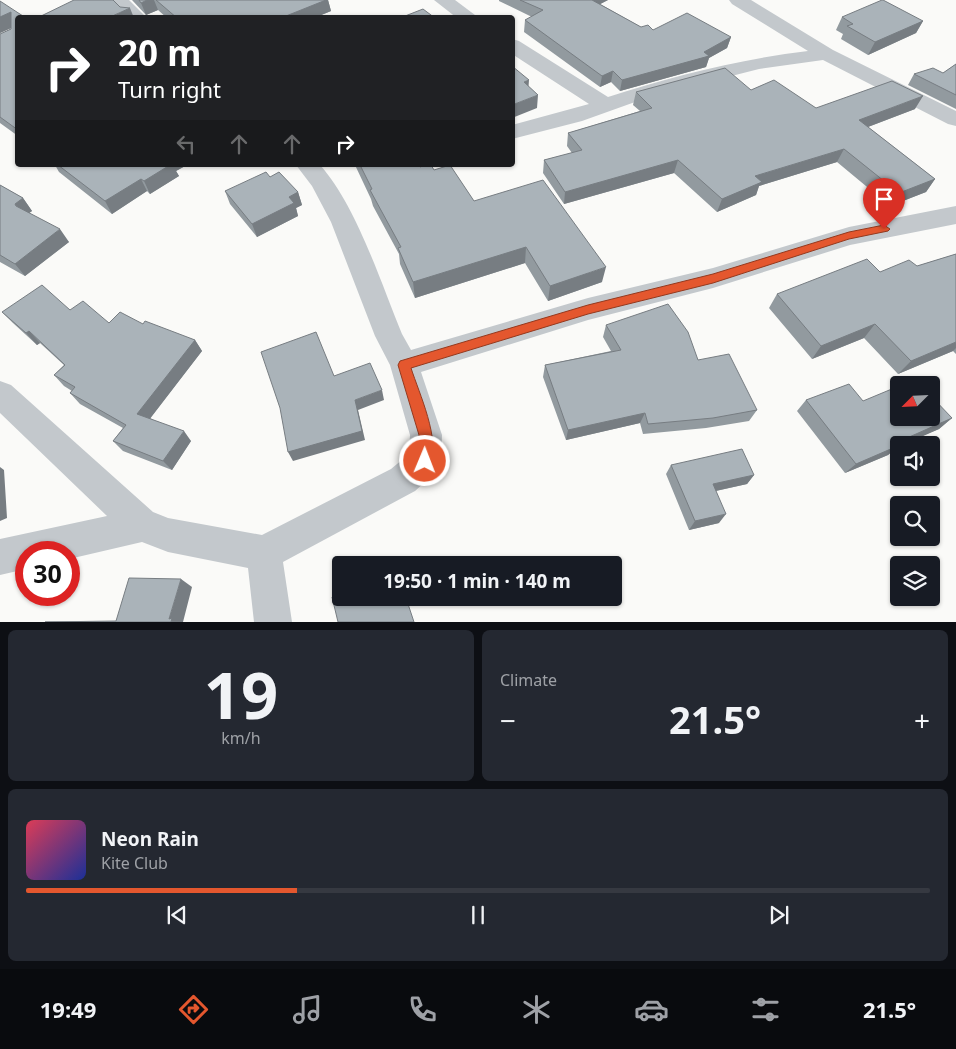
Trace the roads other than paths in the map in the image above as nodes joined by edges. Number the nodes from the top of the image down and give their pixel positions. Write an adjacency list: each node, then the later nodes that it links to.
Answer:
1 (119, 0): 4 (street)
2 (443, 0): 5 (street)
3 (738, 0): 7 (street)
4 (135, 15)
5 (466, 15)
6 (515, 46): 8 (street)
7 (826, 54): 8 (street); 9 (street)
8 (607, 106): 10 (street)
9 (956, 119)
10 (515, 131)
11 (309, 167): 13 (street)
12 (956, 215): 13 (street)
13 (404, 365): 16 (street)
14 (0, 394): 15 (street)
15 (142, 525): 16 (street); 17 (street)
16 (264, 553): 18 (street)
17 (0, 557)
18 (273, 622)

